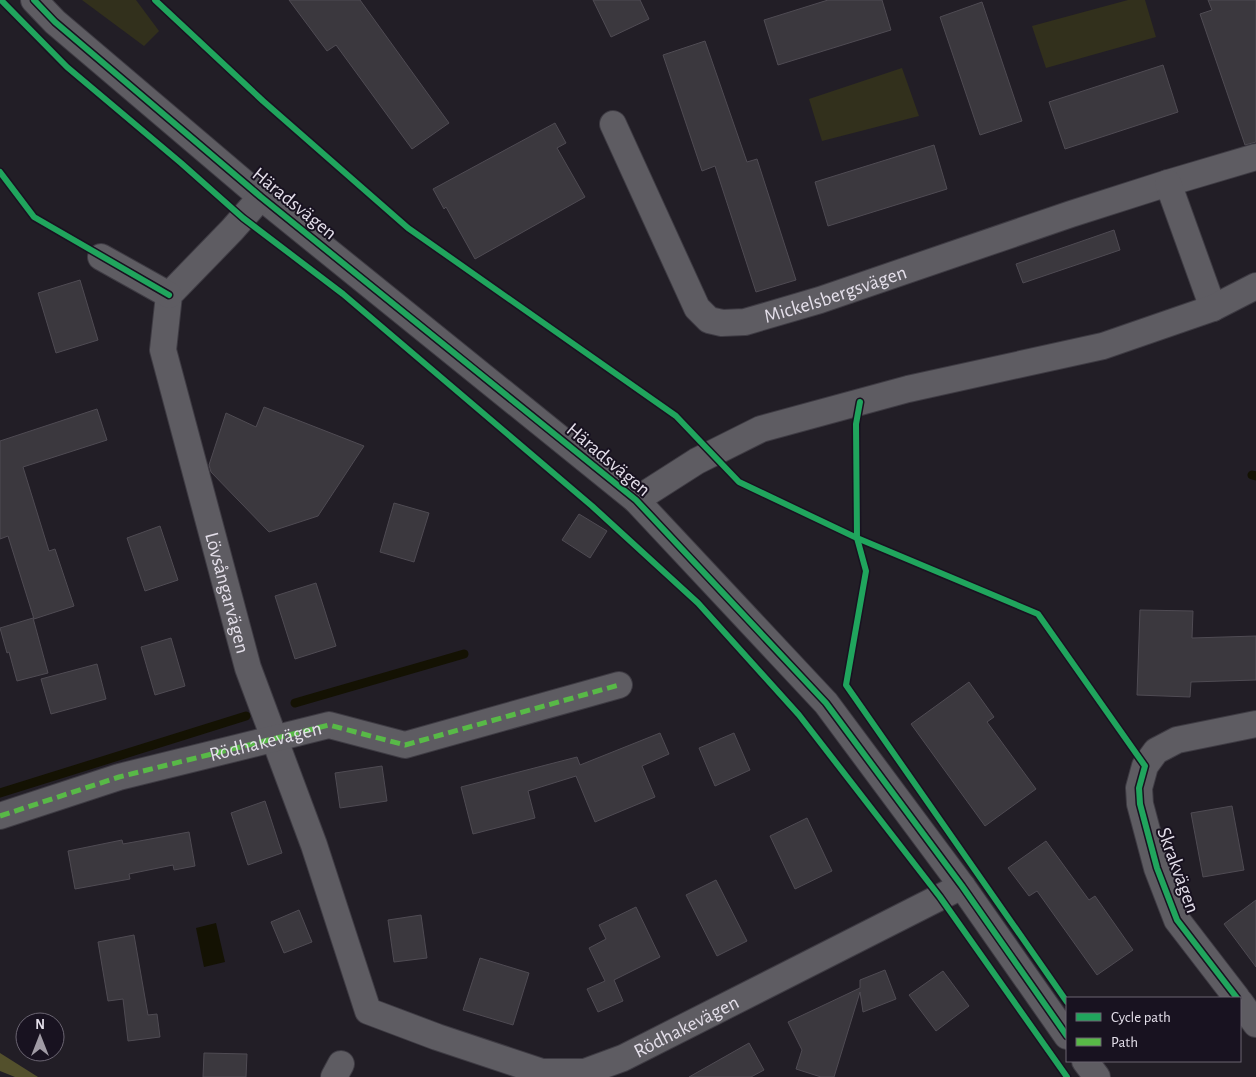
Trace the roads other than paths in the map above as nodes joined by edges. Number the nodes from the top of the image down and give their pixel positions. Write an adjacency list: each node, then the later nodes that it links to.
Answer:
1 (34, 0): 5 (street, Häradsvägen)
2 (613, 124): 4 (street, Mickelsbergsvägen)
3 (1256, 157): 4 (street, Mickelsbergsvägen)
4 (1168, 183): 9 (street)
5 (261, 197): 8 (street); 10 (street, Häradsvägen)
6 (101, 257): 8 (street)
7 (1256, 286): 9 (street)
8 (169, 295): 13 (street, Lövsångarvägen)
9 (1213, 308): 10 (street)
10 (636, 500): 15 (street, Häradsvägen)
11 (619, 685): 13 (street, Rödhakevägen)
12 (1256, 724): 16 (street, Skrakvägen)
13 (275, 739): 14 (street, Rödhakevägen); 18 (street, Lövsångarvägen)
14 (0, 816)
15 (962, 886): 20 (street, Häradsvägen); 22 (street, Rödhakevägen)
16 (1236, 997)
17 (1241, 1003): 19 (street)
18 (368, 1010): 22 (street, Rödhakevägen)
19 (1256, 1024)
20 (1066, 1035)
21 (1086, 1062): 23 (street)
22 (626, 1068)
23 (1096, 1077)

